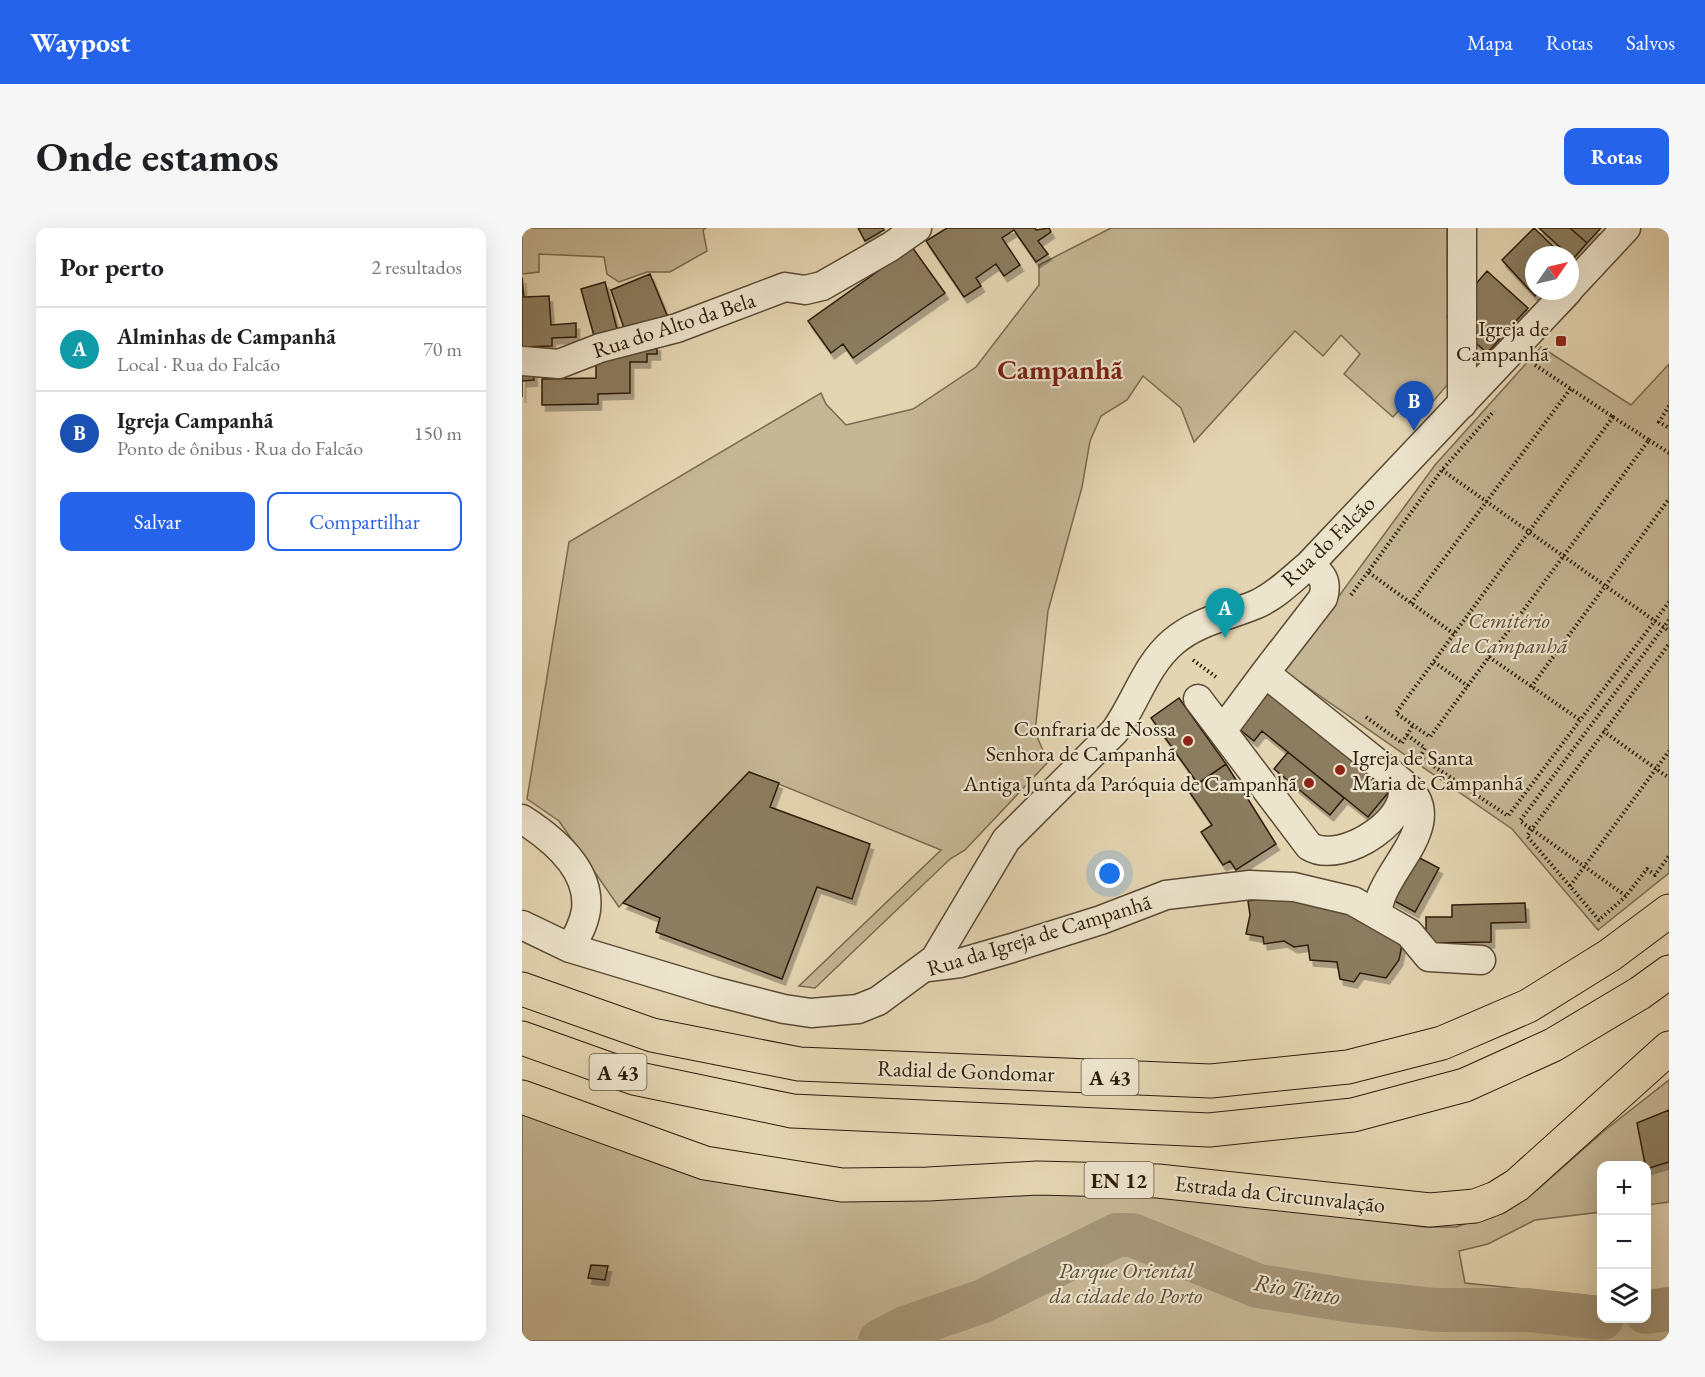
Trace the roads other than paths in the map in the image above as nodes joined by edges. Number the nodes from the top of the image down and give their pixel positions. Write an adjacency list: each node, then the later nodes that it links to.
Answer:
1 (917, 228): 6 (street, Rua do Alto da Bela)
2 (1462, 228): 7 (street)
3 (1626, 228): 4 (street, Rua do Falcão)
4 (1579, 279)
5 (1560, 300): 7 (street, Rua do Falcão)
6 (522, 361)
7 (1462, 404): 8 (street, Rua do Falcão)
8 (1309, 565): 9 (street); 19 (street, Rua do Falcão)
9 (1265, 673): 11 (street); 12 (street)
10 (1198, 699): 11 (street)
11 (1222, 730): 12 (street)
12 (1400, 781): 15 (street)
13 (522, 819): 17 (street)
14 (1669, 911): 21 (main road, Radial de Gondomar / A 43)
15 (1376, 913): 18 (street, Rua da Igreja de Campanhã); 19 (street, Rua da Igreja de Campanhã)
16 (522, 925): 17 (street, Rua da Igreja de Campanhã)
17 (570, 948): 19 (street, Rua da Igreja de Campanhã)
18 (1481, 960)
19 (928, 966)
20 (1669, 972): 22 (main road, Radial de Gondomar / A 43)
21 (522, 989)
22 (522, 1038)
23 (1669, 1048): 24 (main road, Estrada da Circunvalação / EN 12)
24 (522, 1097)

